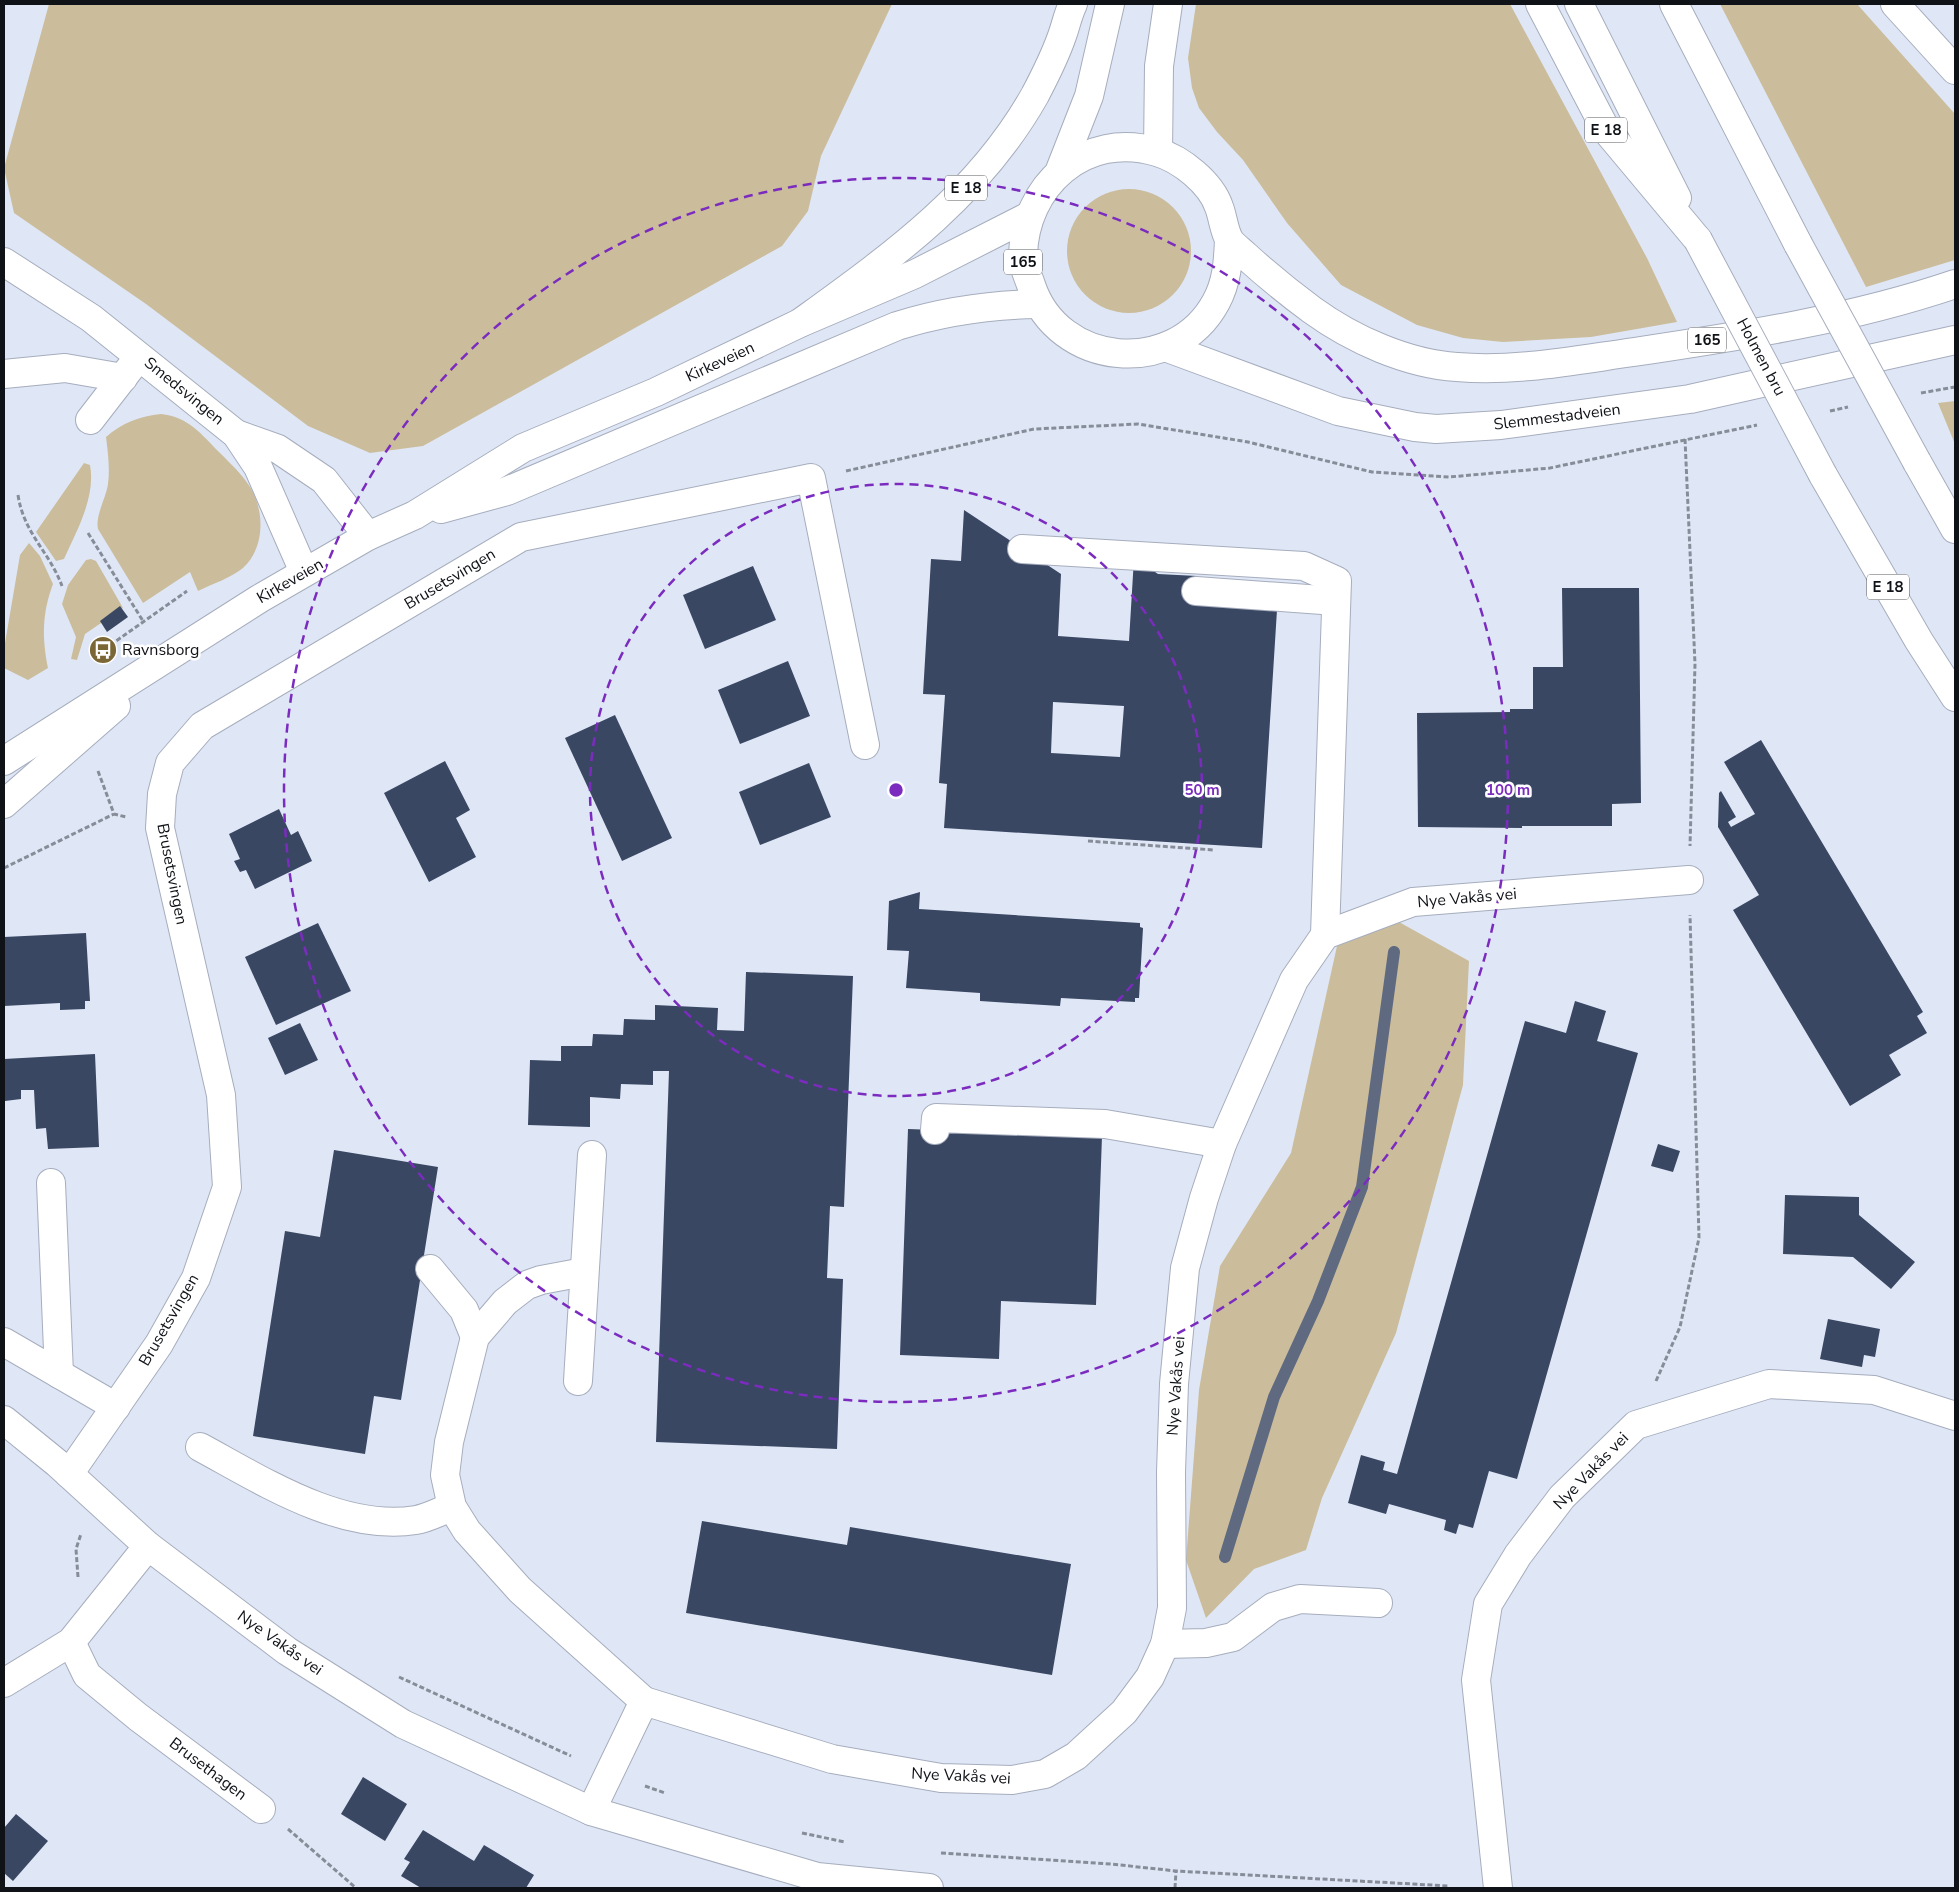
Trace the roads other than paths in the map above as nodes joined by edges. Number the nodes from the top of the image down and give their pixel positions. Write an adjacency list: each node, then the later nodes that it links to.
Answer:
1 (1073, 4): 17 (main road, E 18)
2 (1110, 4): 10 (main road)
3 (1168, 4): 9 (main road)
4 (1540, 4): 13 (main road, E 18)
5 (1579, 4): 13 (main road, E 18)
6 (1674, 4): 26 (main road, bridge)
7 (1895, 4): 8 (main road)
8 (1955, 70)
9 (1158, 152): 10 (main road, 165); 12 (main road, 165)
10 (1060, 170): 11 (main road, 165)
11 (1029, 216): 16 (main road, 165); 17 (main road, Kirkeveien)
12 (1230, 240): 15 (main road, 165); 19 (main road, 165)
13 (1698, 240): 33 (main road, Holmen bru / E 18, bridge)
14 (4, 262): 20 (main road, Smedsvingen)
15 (1955, 284)
16 (1037, 304): 19 (main road, 165); 25 (main road, Kirkeveien)
17 (800, 323): 25 (main road, Kirkeveien)
18 (1955, 340): 19 (main road, Slemmestadveien)
19 (1166, 347)
20 (140, 356): 22 (main road); 24 (main road, Smedsvingen)
21 (4, 374): 22 (main road)
22 (123, 378): 23 (main road)
23 (90, 420)
24 (236, 434): 27 (main road); 29 (main road, Smedsvingen)
25 (415, 515): 27 (main road, Kirkeveien)
26 (1955, 528)
27 (368, 536): 29 (main road, Kirkeveien)
28 (1022, 549): 31 (main road)
29 (304, 572): 32 (main road, Kirkeveien)
30 (1196, 591): 31 (main road)
31 (1336, 602): 38 (main road)
32 (171, 657): 35 (main road, Kirkeveien); 36 (main road, Kirkeveien)
33 (1955, 697)
34 (865, 745): 49 (main road, Brusetsvingen)
35 (4, 761)
36 (4, 804)
37 (1689, 880): 38 (main road, Nye Vakås vei)
38 (1325, 935): 40 (main road, Nye Vakås vei)
39 (935, 1130): 40 (main road)
40 (1222, 1144): 58 (main road, Nye Vakås vei)
41 (592, 1155): 44 (main road)
42 (51, 1183): 47 (main road)
43 (430, 1269): 45 (main road)
44 (584, 1272): 45 (main road); 48 (main road)
45 (475, 1337): 54 (main road, Nye Vakås vei)
46 (4, 1342): 47 (main road)
47 (59, 1374): 49 (main road)
48 (578, 1381)
49 (116, 1407): 53 (main road, Brusetsvingen)
50 (1955, 1416): 64 (main road, Nye Vakås vei)
51 (4, 1420): 53 (main road, Nye Vakås vei)
52 (200, 1447): 54 (main road)
53 (69, 1474): 55 (main road, Nye Vakås vei)
54 (452, 1507): 60 (main road, Nye Vakås vei)
55 (148, 1546): 57 (main road); 62 (main road, Nye Vakås vei)
56 (1378, 1603): 58 (main road)
57 (71, 1642): 59 (main road); 61 (main road, Brusethagen)
58 (1165, 1644): 60 (main road, Nye Vakås vei)
59 (4, 1683)
60 (644, 1701): 62 (main road)
61 (261, 1809)
62 (591, 1811): 63 (main road, Nye Vakås vei)
63 (929, 1888)
64 (1498, 1888)

